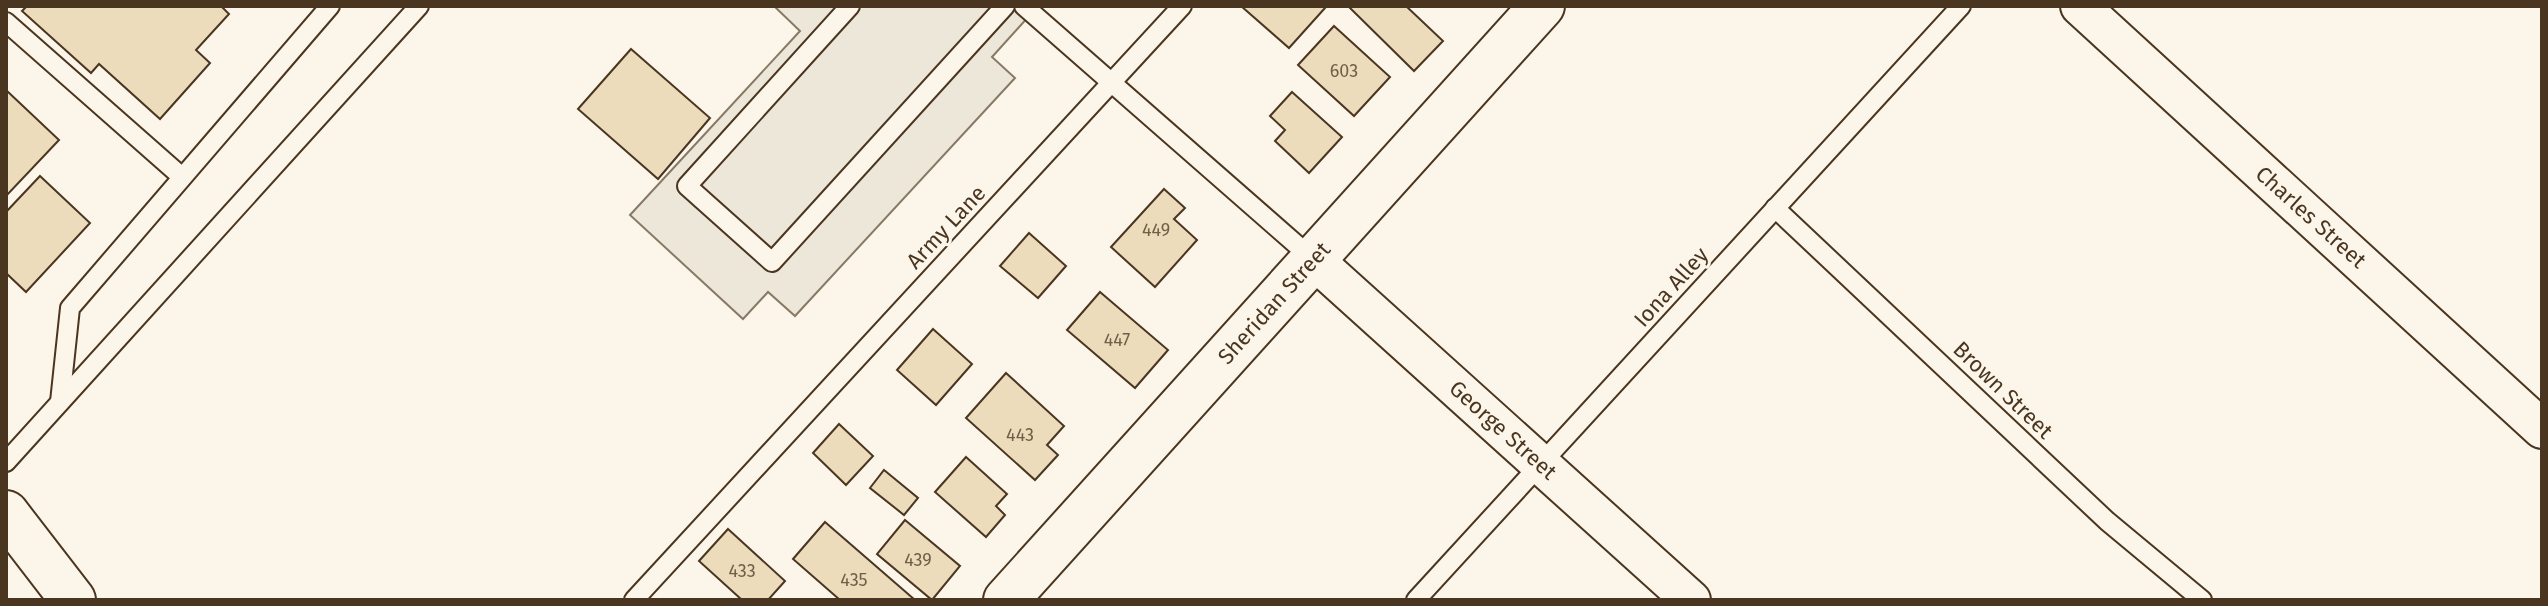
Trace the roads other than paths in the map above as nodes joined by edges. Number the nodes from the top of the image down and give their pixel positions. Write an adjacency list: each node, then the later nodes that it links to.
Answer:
1 (330, 6): 12 (lane)
2 (419, 6): 15 (lane)
3 (850, 6): 4 (lane)
4 (1005, 6)
5 (1024, 6): 11 (lane)
6 (1182, 6): 11 (lane, Army Lane)
7 (1542, 6): 14 (street, Sheridan Street)
8 (1961, 6): 13 (lane, Iona Alley)
9 (2080, 6): 16 (street, Charles Street)
10 (6, 22): 12 (lane)
11 (1113, 84): 14 (lane); 21 (lane, Army Lane)
12 (182, 177): 15 (lane)
13 (1775, 208): 18 (lane, Iona Alley); 25 (lane, Brown Street)
14 (1314, 260): 18 (street, George Street); 22 (street, Sheridan Street)
15 (60, 402): 17 (lane)
16 (2542, 429)
17 (6, 462)
18 (1543, 465): 23 (lane, Iona Alley); 24 (street, George Street)
19 (6, 513): 20 (street)
20 (73, 600)
21 (634, 600)
22 (1006, 600)
23 (1416, 600)
24 (1691, 600)
25 (2202, 600)

